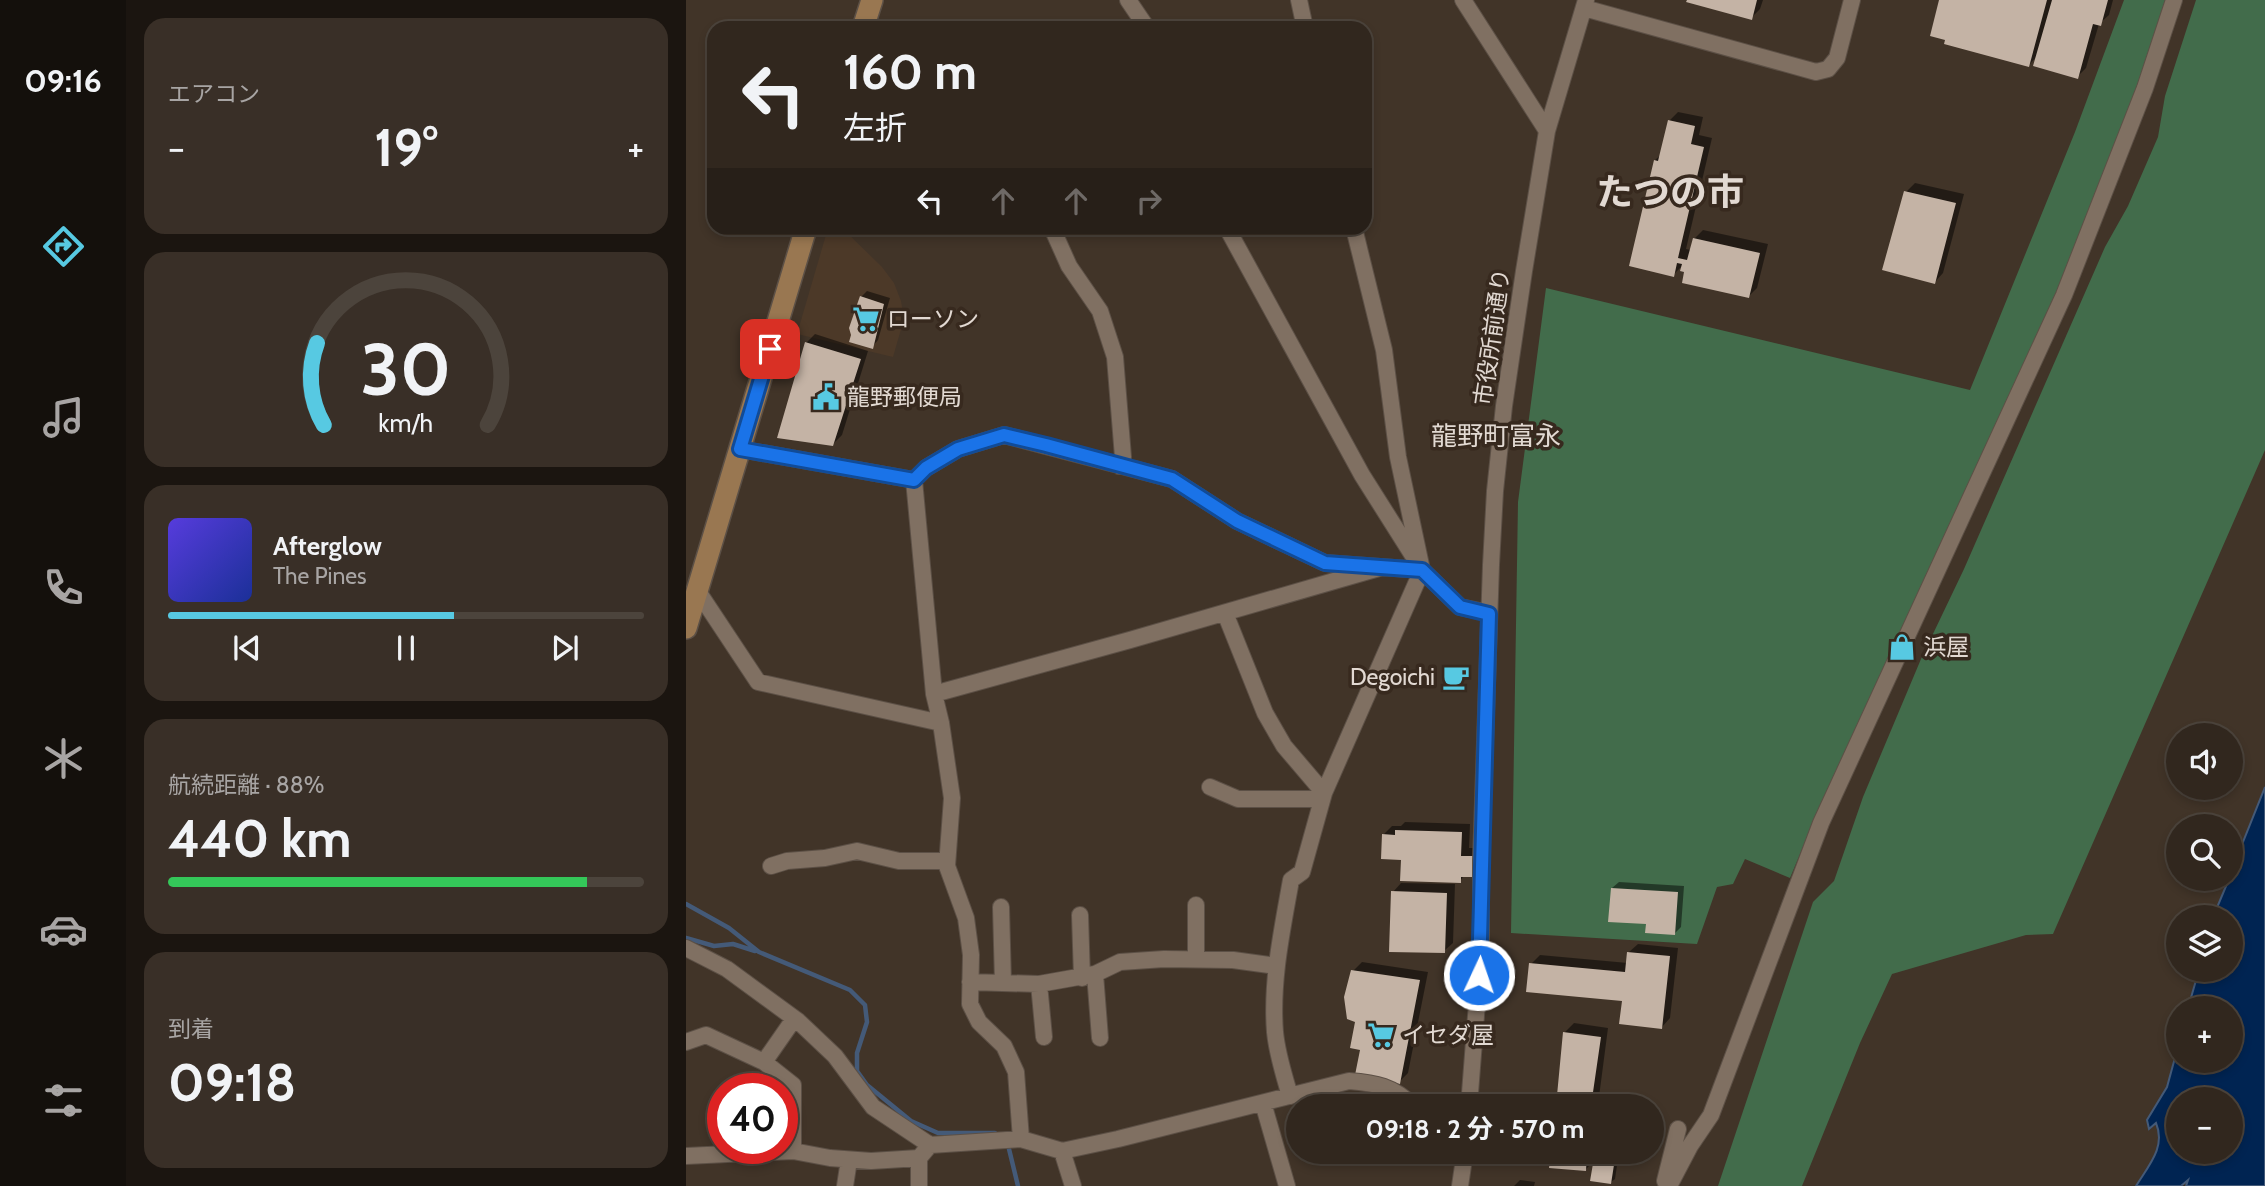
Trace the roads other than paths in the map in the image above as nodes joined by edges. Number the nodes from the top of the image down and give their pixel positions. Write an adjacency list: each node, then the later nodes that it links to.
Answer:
1 (872, 0): 8 (main road)
2 (1128, 0): 9 (street)
3 (1299, 0): 10 (street)
4 (1463, 0): 11 (street)
5 (1852, 0): 7 (street)
6 (2174, 0): 68 (street)
7 (1585, 4): 11 (street, 市役所前通り)
8 (865, 21)
9 (1142, 21)
10 (1303, 21)
11 (1547, 131): 23 (street, 市役所前通り)
12 (804, 235): 16 (main road)
13 (1055, 235): 17 (street)
14 (1231, 235): 20 (street)
15 (1356, 235): 20 (street)
16 (740, 449): 18 (street); 21 (main road)
17 (1119, 466): 18 (street); 19 (street)
18 (914, 480): 25 (street)
19 (1379, 568): 20 (street); 22 (street)
20 (1422, 570): 23 (street); 28 (street)
21 (697, 590): 24 (main road); 26 (street)
22 (1225, 613): 25 (street); 28 (street)
23 (1489, 614): 50 (street, 市役所前通り)
24 (686, 628)
25 (934, 694): 26 (street)
26 (941, 723): 29 (street)
27 (1210, 786): 28 (street)
28 (1323, 796): 36 (street)
29 (947, 861): 30 (street); 38 (street)
30 (771, 866)
31 (1196, 905): 35 (street)
32 (1001, 907): 39 (street)
33 (1080, 915): 37 (street)
34 (686, 948): 41 (street)
35 (1196, 958): 36 (street); 37 (street)
36 (1276, 966): 47 (street)
37 (1089, 976): 40 (street); 43 (street)
38 (970, 982): 39 (street); 54 (street)
39 (1003, 984): 40 (street)
40 (1039, 984): 42 (street)
41 (794, 1019): 45 (street); 55 (street)
42 (1045, 1037)
43 (1100, 1038)
44 (686, 1042): 45 (street)
45 (764, 1062): 46 (street)
46 (778, 1073)
47 (1290, 1094)
48 (1298, 1094): 49 (street)
49 (1396, 1094)
50 (1470, 1094)
51 (1286, 1097): 52 (street)
52 (1263, 1103): 57 (street); 66 (street)
53 (1678, 1129): 68 (street)
54 (1021, 1139): 55 (street); 57 (street)
55 (930, 1144): 60 (street)
56 (798, 1151): 61 (street)
57 (1062, 1151): 65 (street)
58 (707, 1155): 59 (street)
59 (686, 1156)
60 (919, 1158): 61 (street); 64 (street)
61 (849, 1160): 63 (street)
62 (1462, 1164): 67 (street)
63 (845, 1186)
64 (919, 1186)
65 (1073, 1186)
66 (1287, 1186)
67 (1461, 1186)
68 (1666, 1186)

